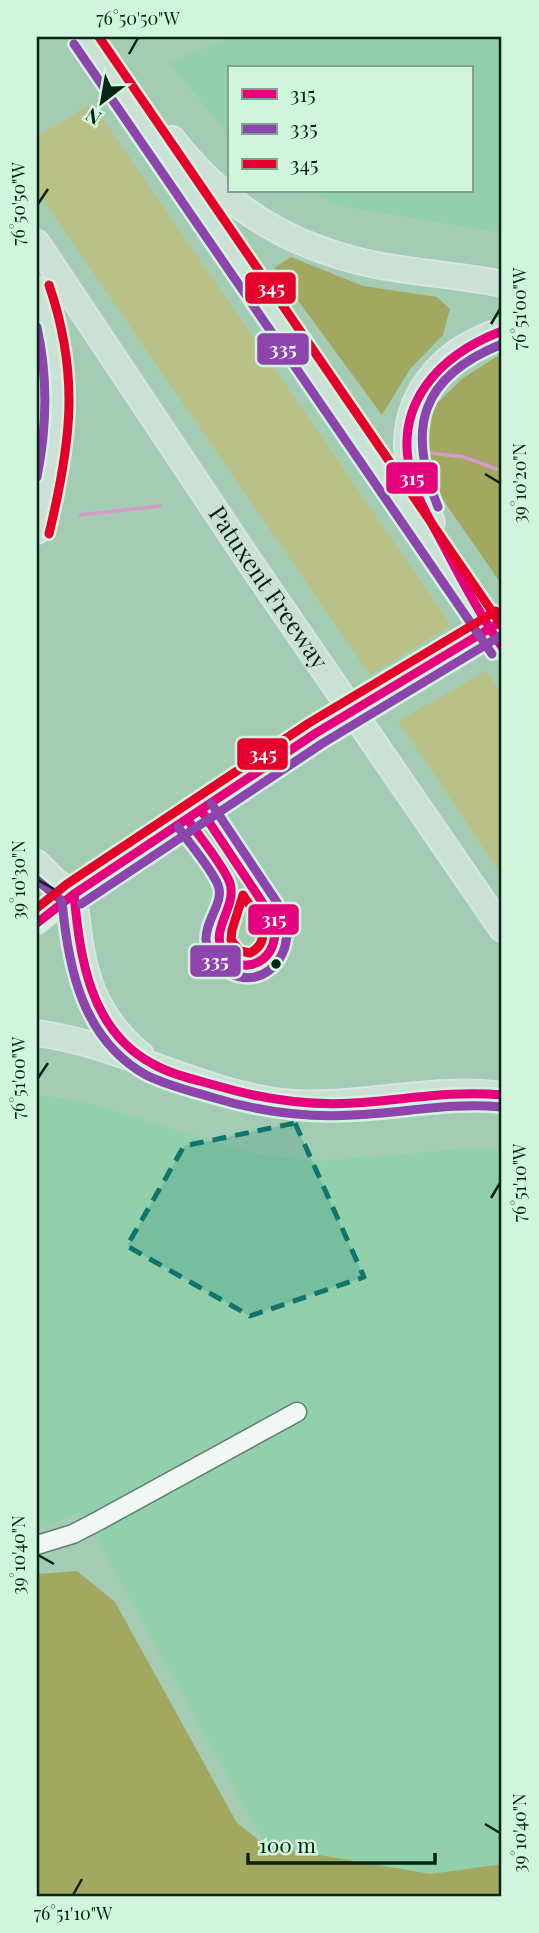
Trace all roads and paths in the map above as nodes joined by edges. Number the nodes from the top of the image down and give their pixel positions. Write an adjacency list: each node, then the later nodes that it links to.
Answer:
1 (84, 37): 8 (highway)
2 (91, 37): 4 (highway)
3 (37, 243): 14 (highway, Patuxent Freeway)
4 (502, 284)
5 (37, 289): 7 (highway)
6 (502, 331): 8 (highway)
7 (37, 531)
8 (477, 610): 10 (highway)
9 (502, 621): 12 (main road, bridge)
10 (502, 647)
11 (37, 863): 12 (highway)
12 (74, 894): 13 (main road); 16 (highway)
13 (37, 923)
14 (502, 929)
15 (37, 1033): 16 (highway)
16 (149, 1062): 17 (highway)
17 (502, 1095)
18 (298, 1412): 19 (street)
19 (37, 1545)

